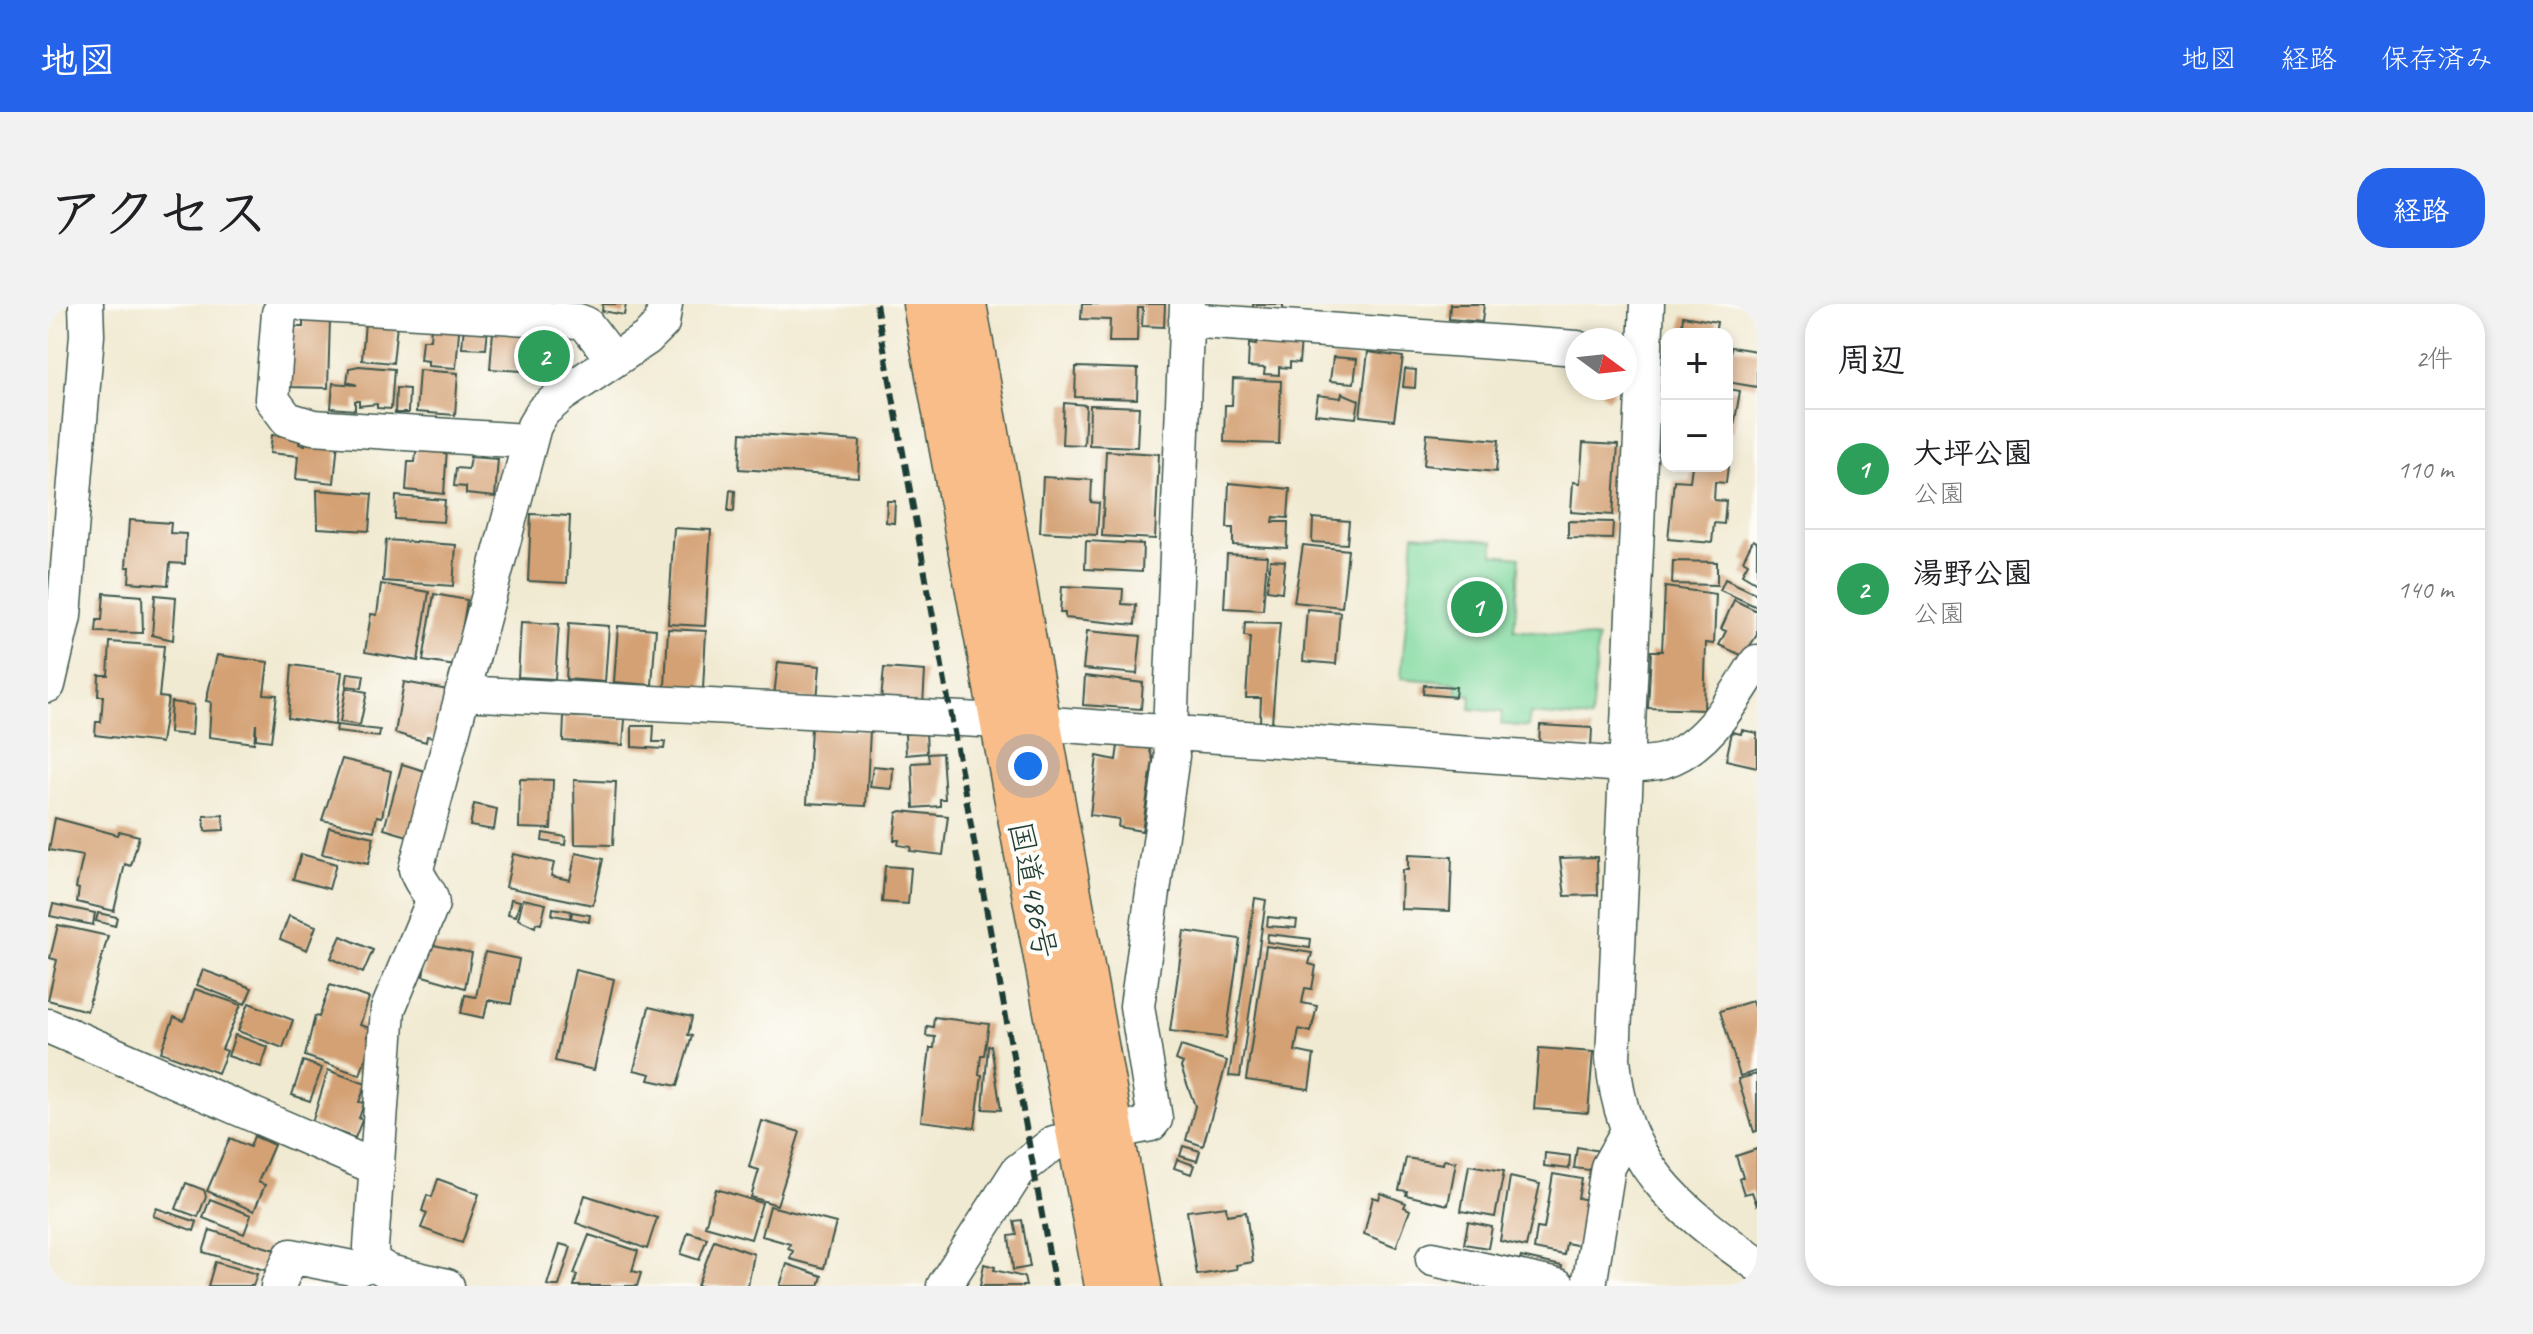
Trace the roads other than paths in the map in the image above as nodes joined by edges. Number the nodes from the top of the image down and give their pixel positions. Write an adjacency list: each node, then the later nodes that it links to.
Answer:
1 (86, 304): 15 (street)
2 (288, 304): 13 (street)
3 (304, 304): 11 (street)
4 (665, 304): 11 (street)
5 (925, 304): 17 (highway, 国道486号)
6 (964, 304): 17 (highway, 国道486号)
7 (1647, 304): 9 (street)
8 (1186, 312): 10 (street); 18 (street)
9 (1637, 342)
10 (1565, 347)
11 (613, 359): 13 (street)
12 (1633, 400): 19 (street)
13 (527, 441): 16 (street)
14 (1757, 662): 19 (street)
15 (48, 685)
16 (462, 693): 17 (street); 23 (street)
17 (1018, 722): 18 (street); 21 (highway, 国道486号)
18 (1170, 732): 19 (street); 21 (street)
19 (1625, 765): 22 (street)
20 (48, 1026): 23 (street)
21 (1096, 1133): 29 (street); 30 (highway, 国道486号); 31 (highway, 国道486号)
22 (1627, 1133): 26 (street); 33 (street)
23 (377, 1168): 25 (street)
24 (1433, 1259): 32 (street)
25 (372, 1262): 27 (street); 28 (street)
26 (1757, 1264)
27 (278, 1286)
28 (447, 1286)
29 (944, 1286)
30 (1107, 1286)
31 (1139, 1286)
32 (1558, 1286)
33 (1589, 1286)

